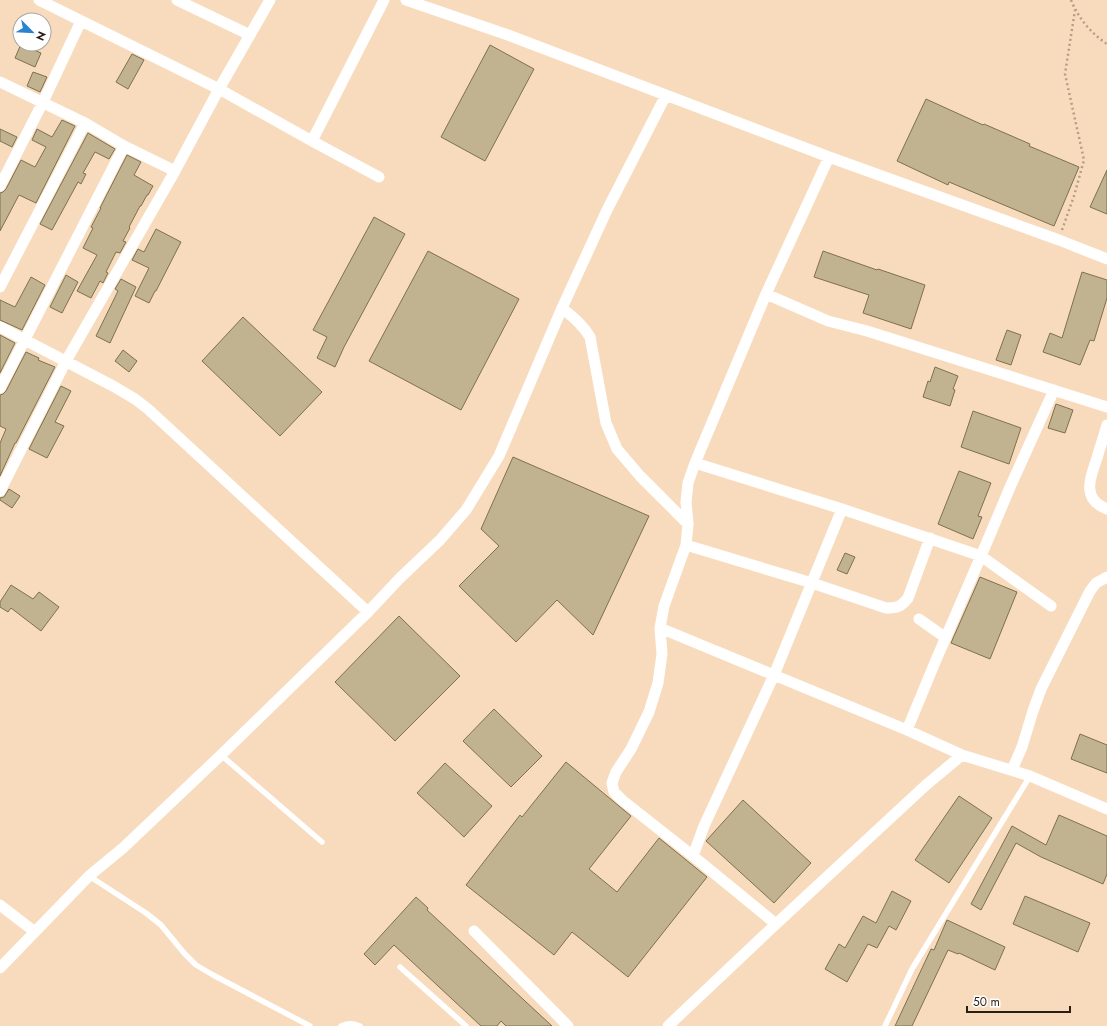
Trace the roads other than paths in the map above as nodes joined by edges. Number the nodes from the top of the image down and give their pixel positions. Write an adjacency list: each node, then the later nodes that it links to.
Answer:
1 (39, 0): 6 (street)
2 (177, 0): 7 (street)
3 (270, 0): 7 (street)
4 (384, 0): 13 (street)
5 (406, 0): 10 (street)
6 (81, 21): 9 (street); 11 (street)
7 (250, 35): 9 (street)
8 (0, 82): 11 (street)
9 (219, 89): 13 (street); 16 (street)
10 (666, 95): 15 (street); 22 (street)
11 (43, 102): 12 (street); 18 (street)
12 (85, 123): 14 (street); 20 (street)
13 (312, 141): 17 (street)
14 (124, 146): 16 (street); 24 (street)
15 (829, 157): 19 (street); 21 (street)
16 (175, 171): 25 (street)
17 (380, 177)
18 (0, 186)
19 (1107, 259)
20 (0, 287)
21 (766, 294): 27 (street); 30 (street)
22 (562, 308): 34 (street); 41 (street)
23 (0, 327): 24 (street)
24 (24, 340): 25 (street); 26 (street)
25 (66, 361): 31 (street); 41 (street)
26 (0, 388)
27 (1054, 390): 28 (street); 37 (street)
28 (1107, 407)
29 (1107, 425): 33 (street)
30 (695, 463): 32 (street); 34 (street)
31 (0, 491)
32 (842, 508): 35 (street); 39 (street)
33 (1107, 509)
34 (688, 524): 36 (street)
35 (930, 538): 37 (street); 39 (street)
36 (686, 545): 39 (street); 43 (street)
37 (982, 556): 40 (street); 44 (street)
38 (1107, 577): 49 (street)
39 (812, 583): 45 (street)
40 (1051, 606)
41 (368, 612): 48 (street)
42 (919, 619): 44 (street)
43 (660, 628): 45 (street); 53 (street)
44 (946, 638): 46 (street)
45 (774, 675): 46 (street); 53 (street)
46 (907, 730): 47 (street)
47 (962, 755): 49 (street); 56 (street)
48 (221, 756): 52 (lane); 54 (street)
49 (1012, 770): 50 (street)
50 (1030, 776): 51 (street); 67 (lane)
51 (1107, 809)
52 (322, 842)
53 (692, 856): 56 (street)
54 (89, 876): 58 (street); 61 (lane)
55 (0, 905): 58 (street)
56 (776, 924): 66 (street)
57 (474, 931): 65 (street)
58 (35, 932): 60 (street)
59 (400, 967): 64 (lane)
60 (0, 968)
61 (310, 1026)
62 (341, 1026): 63 (lane)
63 (360, 1026)
64 (466, 1026)
65 (568, 1026)
66 (668, 1026)
67 (885, 1026)

